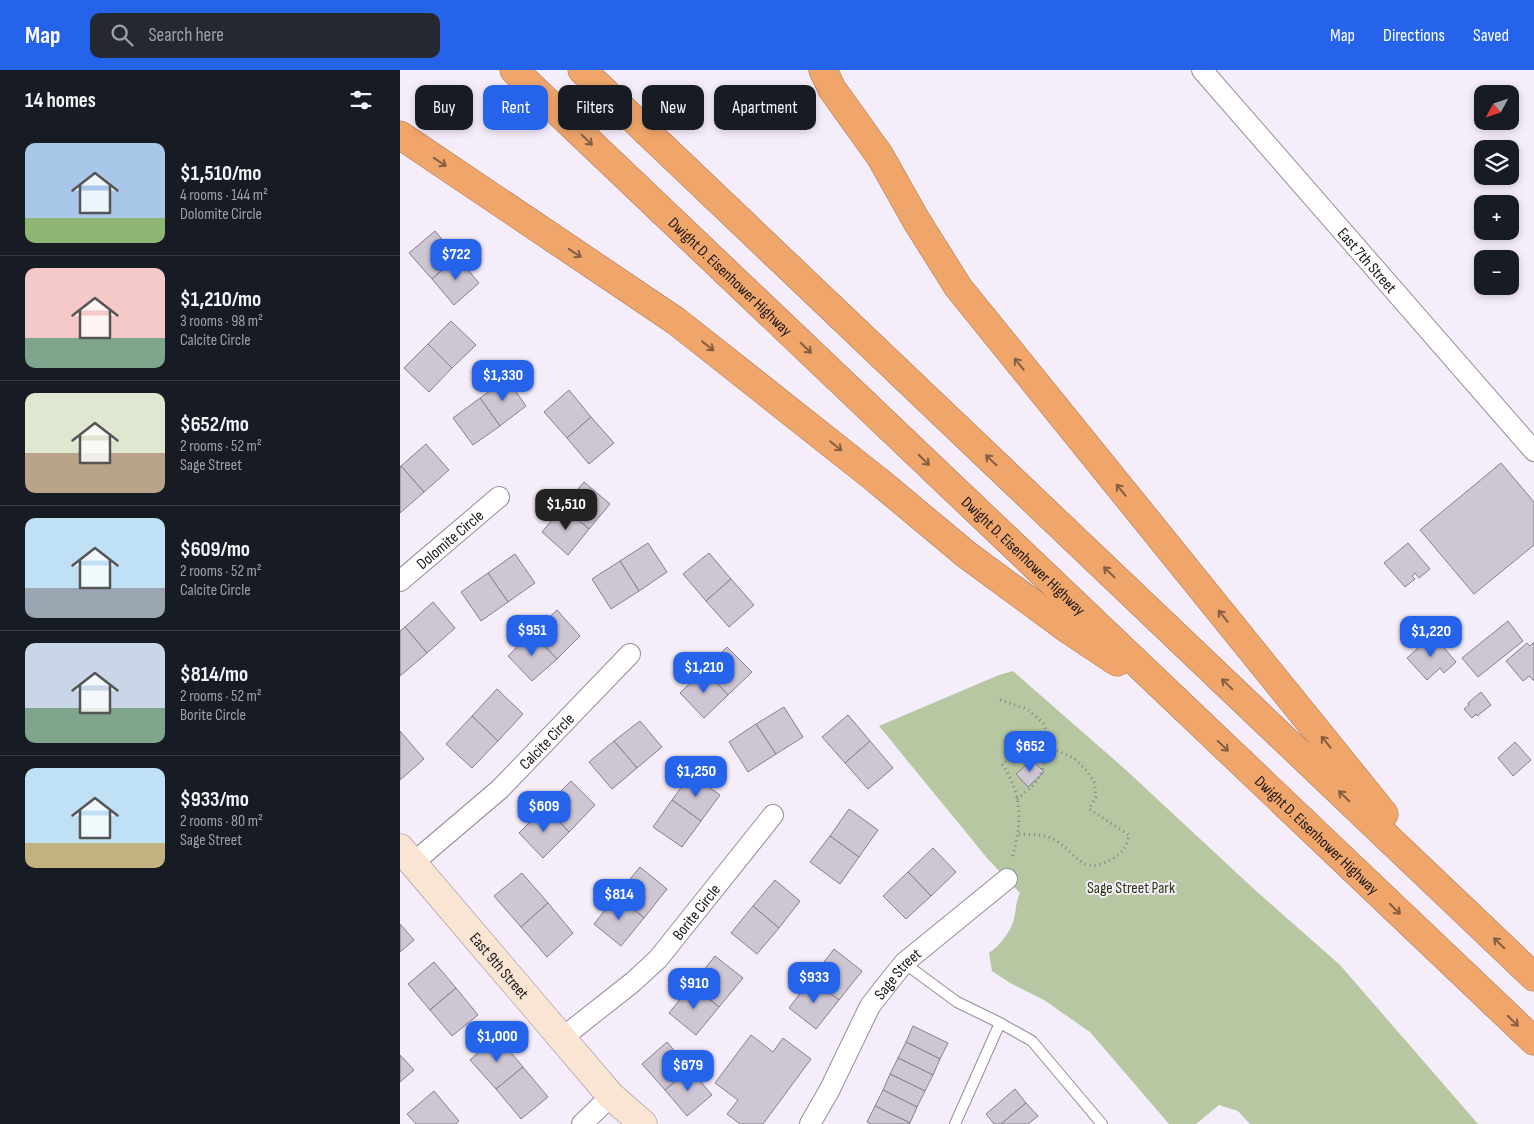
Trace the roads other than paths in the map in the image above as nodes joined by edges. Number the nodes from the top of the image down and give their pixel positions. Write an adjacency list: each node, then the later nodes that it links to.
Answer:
1 (514, 70): 12 (highway, Dwight D. Eisenhower Highway, one-way to 12)
2 (582, 70): 16 (highway, one-way to 2)
3 (823, 70): 7 (highway)
4 (844, 70): 7 (highway)
5 (1202, 70): 8 (street, East 7th Street)
6 (400, 135): 12 (highway, one-way to 12)
7 (880, 156): 16 (highway, one-way to 7)
8 (1533, 447)
9 (499, 497): 10 (street, Dolomite Circle)
10 (400, 581)
11 (630, 654): 14 (street, Calcite Circle)
12 (1163, 688): 21 (highway, Dwight D. Eisenhower Highway, one-way to 21)
13 (773, 815): 20 (street, Borite Circle)
14 (406, 856): 20 (street, East 9th Street)
15 (1007, 879): 17 (street, Sage Street)
16 (1456, 902): 18 (highway, one-way to 16)
17 (904, 963): 19 (lane); 25 (street, Sage Street)
18 (1534, 977)
19 (1000, 1023): 26 (lane); 27 (lane)
20 (562, 1038): 22 (street, East 9th Street)
21 (1534, 1041)
22 (611, 1096): 23 (street); 24 (street, East 9th Street)
23 (582, 1124)
24 (643, 1124)
25 (810, 1124)
26 (955, 1124)
27 (1102, 1124)

